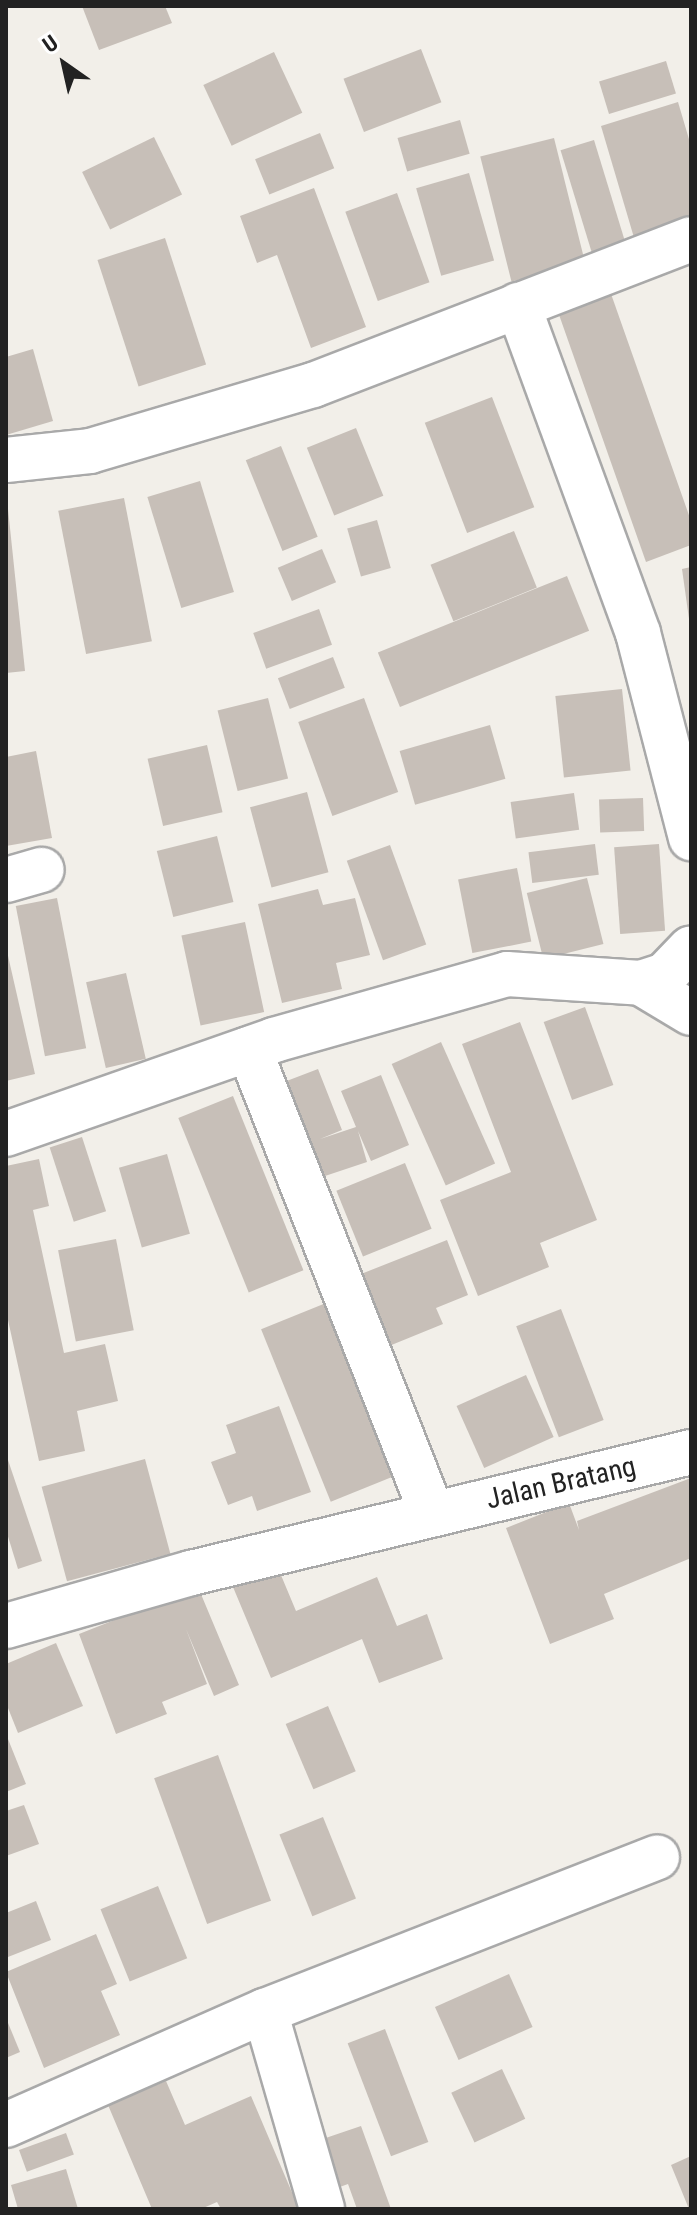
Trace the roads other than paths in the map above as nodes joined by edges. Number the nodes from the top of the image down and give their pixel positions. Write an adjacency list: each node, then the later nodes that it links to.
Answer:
1 (691, 239): 2 (street)
2 (518, 305): 3 (street); 4 (street)
3 (6, 460)
4 (691, 838)
5 (691, 948): 6 (street)
6 (641, 983): 7 (street); 8 (street)
7 (691, 1013)
8 (249, 1049): 9 (street); 11 (street)
9 (6, 1134)
10 (691, 1452): 11 (street, Jalan Bratang)
11 (432, 1514): 12 (street, Jalan Bratang)
12 (6, 1626)
13 (657, 1857): 14 (street)
14 (265, 2011): 15 (street); 16 (street)
15 (6, 2125)
16 (322, 2209)

